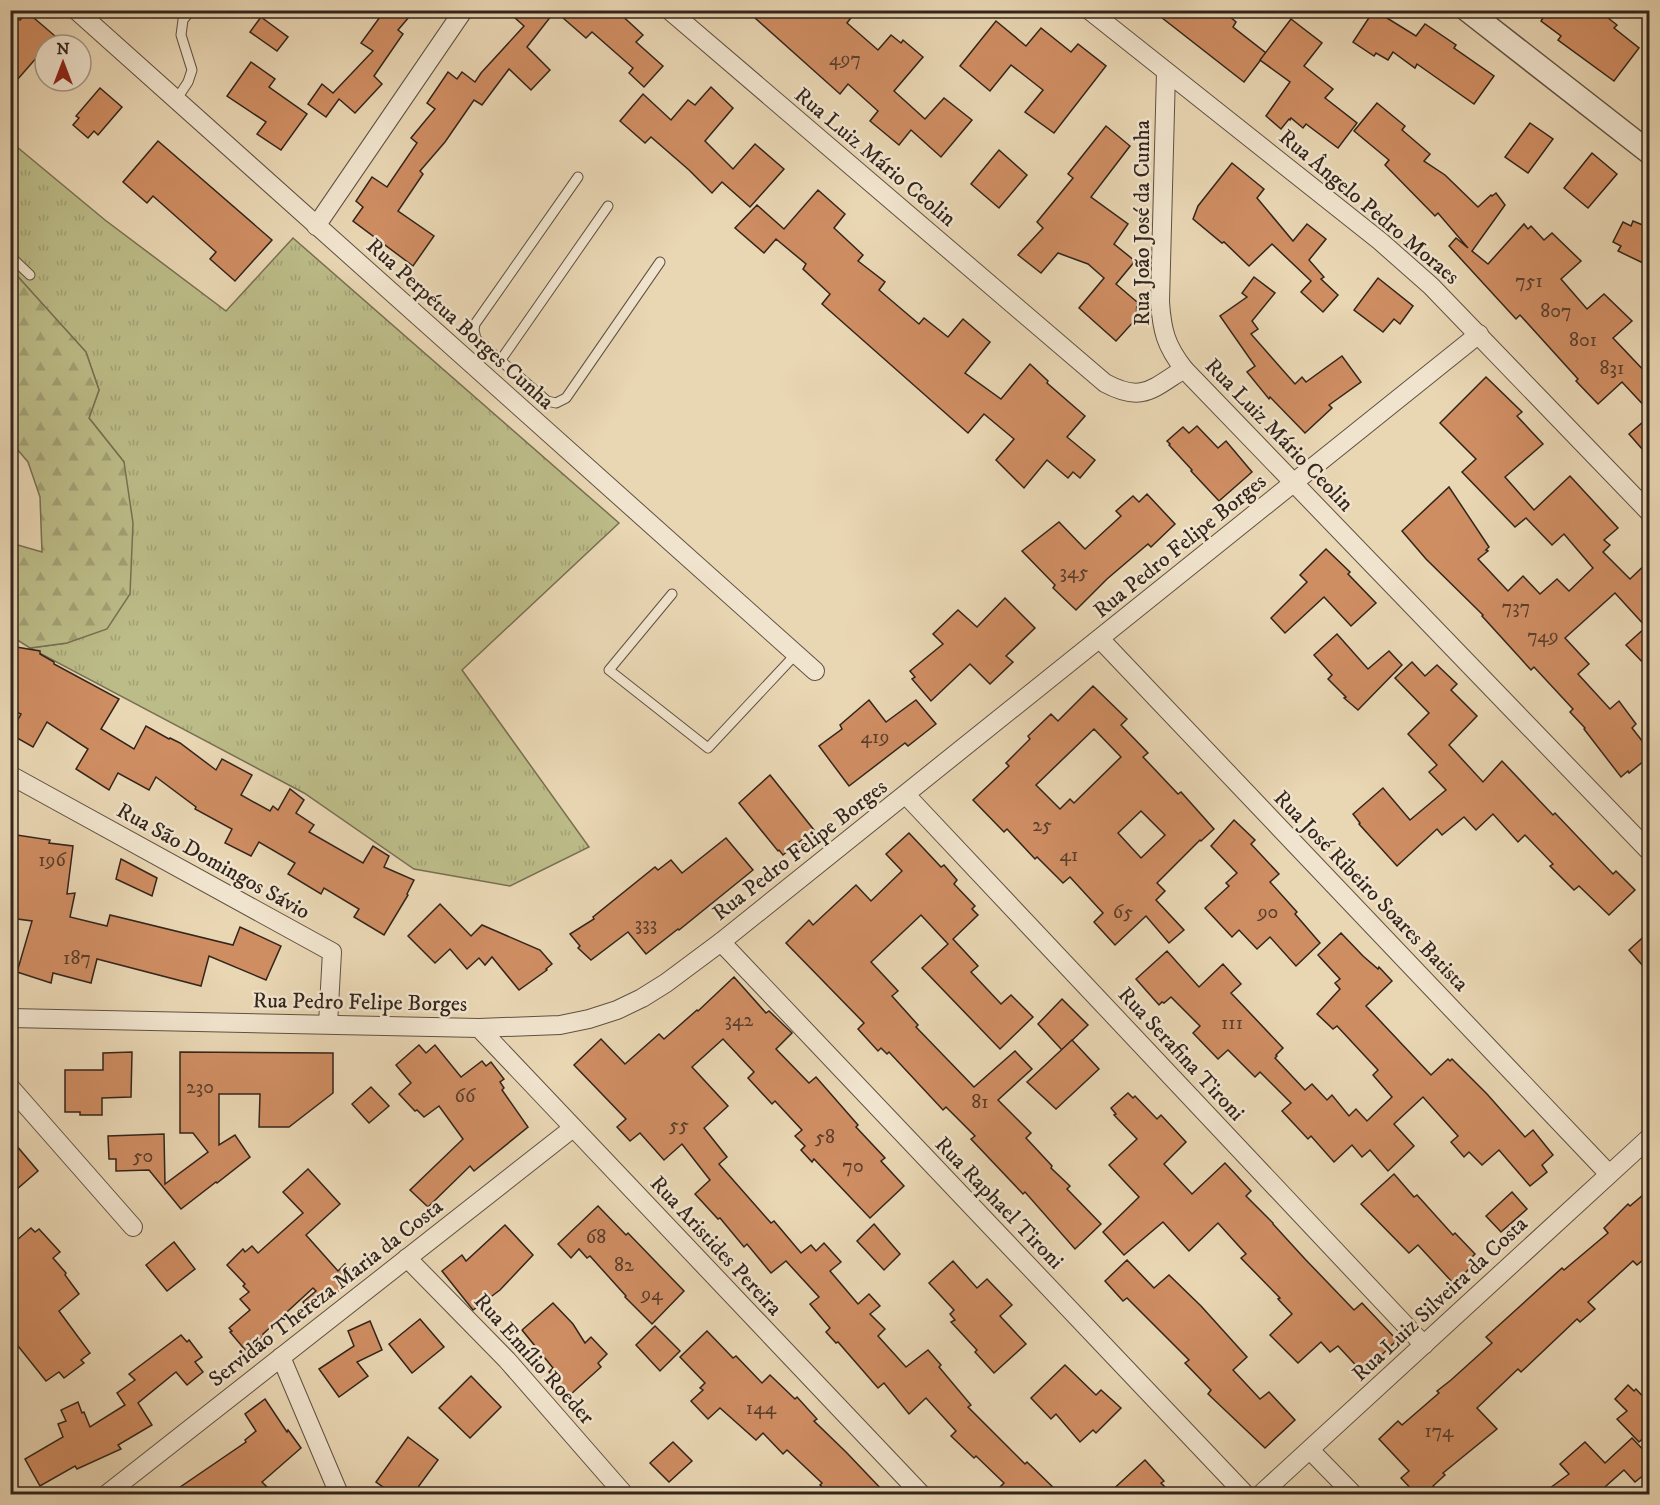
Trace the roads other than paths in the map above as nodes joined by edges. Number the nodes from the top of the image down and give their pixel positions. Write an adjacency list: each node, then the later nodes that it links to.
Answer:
1 (76, 10): 8 (street, Rua Perpétua Borges Cunha)
2 (191, 10): 8 (lane)
3 (669, 10): 20 (street, Rua Luiz Mário Ceolin)
4 (1089, 10): 7 (street, Rua Ângelo Pedro Moraes)
5 (1467, 10): 9 (street)
6 (463, 11): 12 (street)
7 (1166, 72): 16 (street, Rua Ângelo Pedro Moraes); 20 (street, Rua João José da Cunha)
8 (176, 100): 12 (street, Rua Perpétua Borges Cunha)
9 (1650, 153)
10 (578, 177): 17 (lane)
11 (608, 206): 18 (lane)
12 (316, 226): 19 (street, Rua Perpétua Borges Cunha)
13 (10, 256): 15 (lane)
14 (660, 262): 18 (lane)
15 (30, 275)
16 (1479, 334): 21 (street, Rua Pedro Felipe Borges); 22 (street, Rua Ângelo Pedro Moraes)
17 (486, 348): 18 (lane); 19 (lane)
18 (500, 361)
19 (472, 365): 25 (street, Rua Perpétua Borges Cunha)
20 (1185, 369): 21 (street, Rua Luiz Mário Ceolin)
21 (1294, 483): 24 (street, Rua Pedro Felipe Borges); 29 (street, Rua Luiz Mário Ceolin)
22 (1650, 513)
23 (672, 594): 25 (lane)
24 (1100, 639): 28 (street, Rua Pedro Felipe Borges); 37 (street, Rua José Ribeiro Soares Batista)
25 (796, 654): 26 (street, Rua Perpétua Borges Cunha)
26 (815, 671)
27 (10, 775): 32 (street, Rua São Domingos Sávio)
28 (906, 795): 30 (street, Rua Pedro Felipe Borges); 40 (street, Rua Serafina Tironi)
29 (1650, 852)
30 (721, 942): 33 (street, Rua Pedro Felipe Borges); 47 (street, Rua Raphael Tironi)
31 (10, 1018): 32 (street, Rua Pedro Felipe Borges)
32 (328, 1024): 33 (street, Rua Pedro Felipe Borges)
33 (478, 1028): 35 (street, Rua Aristides Pereira)
34 (10, 1087): 38 (street)
35 (573, 1128): 39 (street, Servidão Thereza Maria da Costa); 46 (street, Rua Aristides Pereira)
36 (1650, 1137): 37 (street, Rua Luiz Silveira da Costa)
37 (1609, 1174): 40 (street, Rua Luiz Silveira da Costa)
38 (133, 1227)
39 (407, 1258): 41 (street, Servidão Thereza Maria da Costa); 45 (street, Rua Emílio Roeder)
40 (1424, 1345): 42 (street, Rua Luiz Silveira da Costa)
41 (281, 1357): 43 (street, Servidão Thereza Maria da Costa); 44 (street)
42 (1310, 1450): 48 (street, Rua Luiz Silveira da Costa); 49 (street)
43 (107, 1494)
44 (339, 1494)
45 (624, 1494)
46 (921, 1494)
47 (1245, 1494)
48 (1261, 1494)
49 (1353, 1494)

